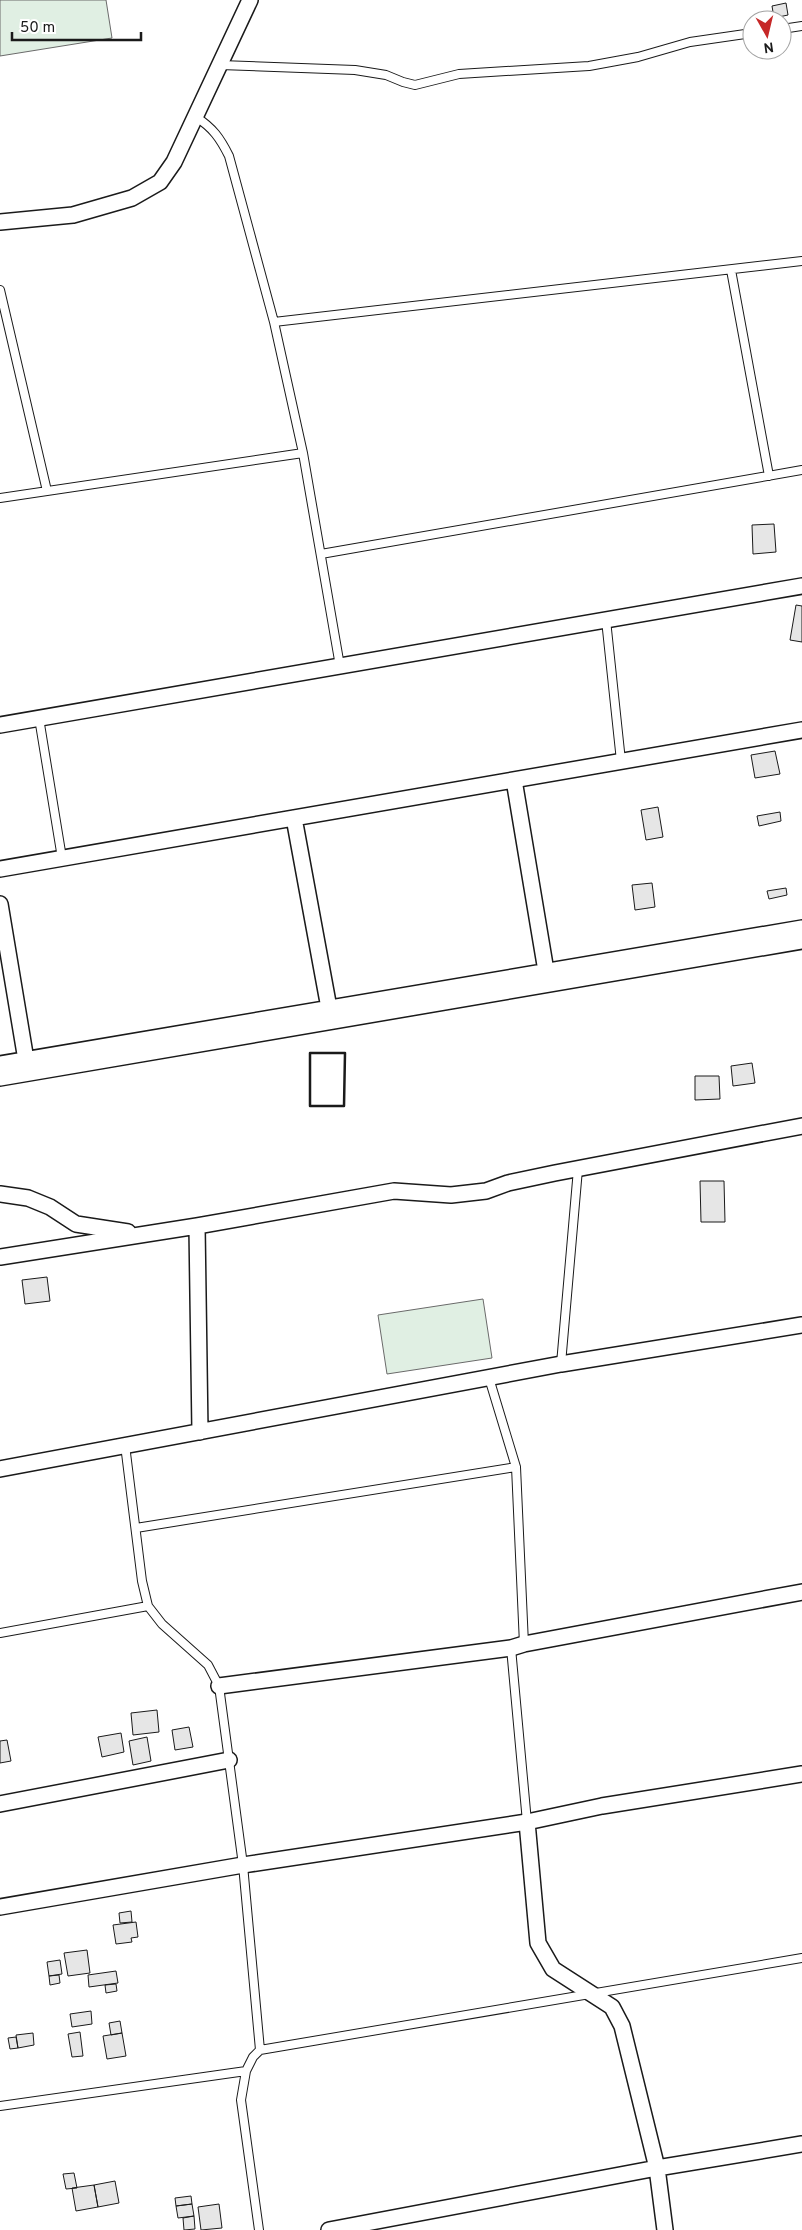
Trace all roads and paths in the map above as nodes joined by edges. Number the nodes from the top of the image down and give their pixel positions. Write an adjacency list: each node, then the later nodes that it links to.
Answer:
1 (250, 0): 3 (street)
2 (742, 34): 3 (lane)
3 (220, 65): 4 (street)
4 (196, 116): 5 (street); 9 (lane)
5 (0, 222)
6 (802, 261): 7 (lane)
7 (731, 270): 9 (lane); 12 (lane)
8 (0, 290): 13 (lane)
9 (274, 322): 10 (lane)
10 (303, 453): 13 (lane); 15 (lane)
11 (802, 470): 12 (lane)
12 (769, 476): 15 (lane)
13 (47, 491): 14 (lane)
14 (0, 498)
15 (321, 554): 18 (lane)
16 (802, 586): 17 (street)
17 (606, 620): 18 (street); 22 (lane)
18 (340, 666): 19 (street)
19 (39, 718): 20 (street); 25 (lane)
20 (0, 725)
21 (802, 730): 22 (street)
22 (620, 761): 23 (street)
23 (514, 780): 24 (street); 30 (street)
24 (294, 818): 25 (street); 31 (street)
25 (62, 858): 26 (street)
26 (0, 869)
27 (0, 904): 32 (street)
28 (802, 928): 30 (street)
29 (802, 940): 34 (street)
30 (546, 971): 31 (street)
31 (329, 1008): 32 (street)
32 (26, 1060): 33 (street)
33 (0, 1064)
34 (0, 1078)
35 (802, 1126): 36 (street)
36 (578, 1169): 38 (street); 42 (lane)
37 (0, 1194): 39 (street)
38 (197, 1226): 39 (street); 44 (street)
39 (144, 1234): 40 (street)
40 (0, 1256)
41 (802, 1325): 42 (street)
42 (561, 1364): 43 (street)
43 (489, 1378): 44 (street); 46 (lane)
44 (200, 1432): 45 (street)
45 (125, 1444): 47 (street); 48 (lane)
46 (516, 1467): 48 (lane); 52 (lane)
47 (0, 1469)
48 (136, 1528): 50 (lane)
49 (802, 1592): 52 (street)
50 (148, 1606): 51 (lane); 53 (lane)
51 (0, 1634)
52 (518, 1646): 53 (street); 57 (lane)
53 (219, 1686): 54 (lane)
54 (229, 1760): 56 (street); 58 (lane)
55 (802, 1774): 57 (street)
56 (0, 1804)
57 (527, 1822): 58 (street); 61 (street)
58 (243, 1865): 59 (street); 62 (lane)
59 (0, 1907)
60 (802, 1958): 61 (lane)
61 (594, 1994): 62 (lane); 66 (street)
62 (260, 2050): 63 (lane)
63 (246, 2071): 64 (lane); 67 (lane)
64 (0, 2106)
65 (802, 2144): 66 (street)
66 (657, 2168): 68 (street); 69 (street)
67 (259, 2230)
68 (329, 2230)
69 (665, 2230)

